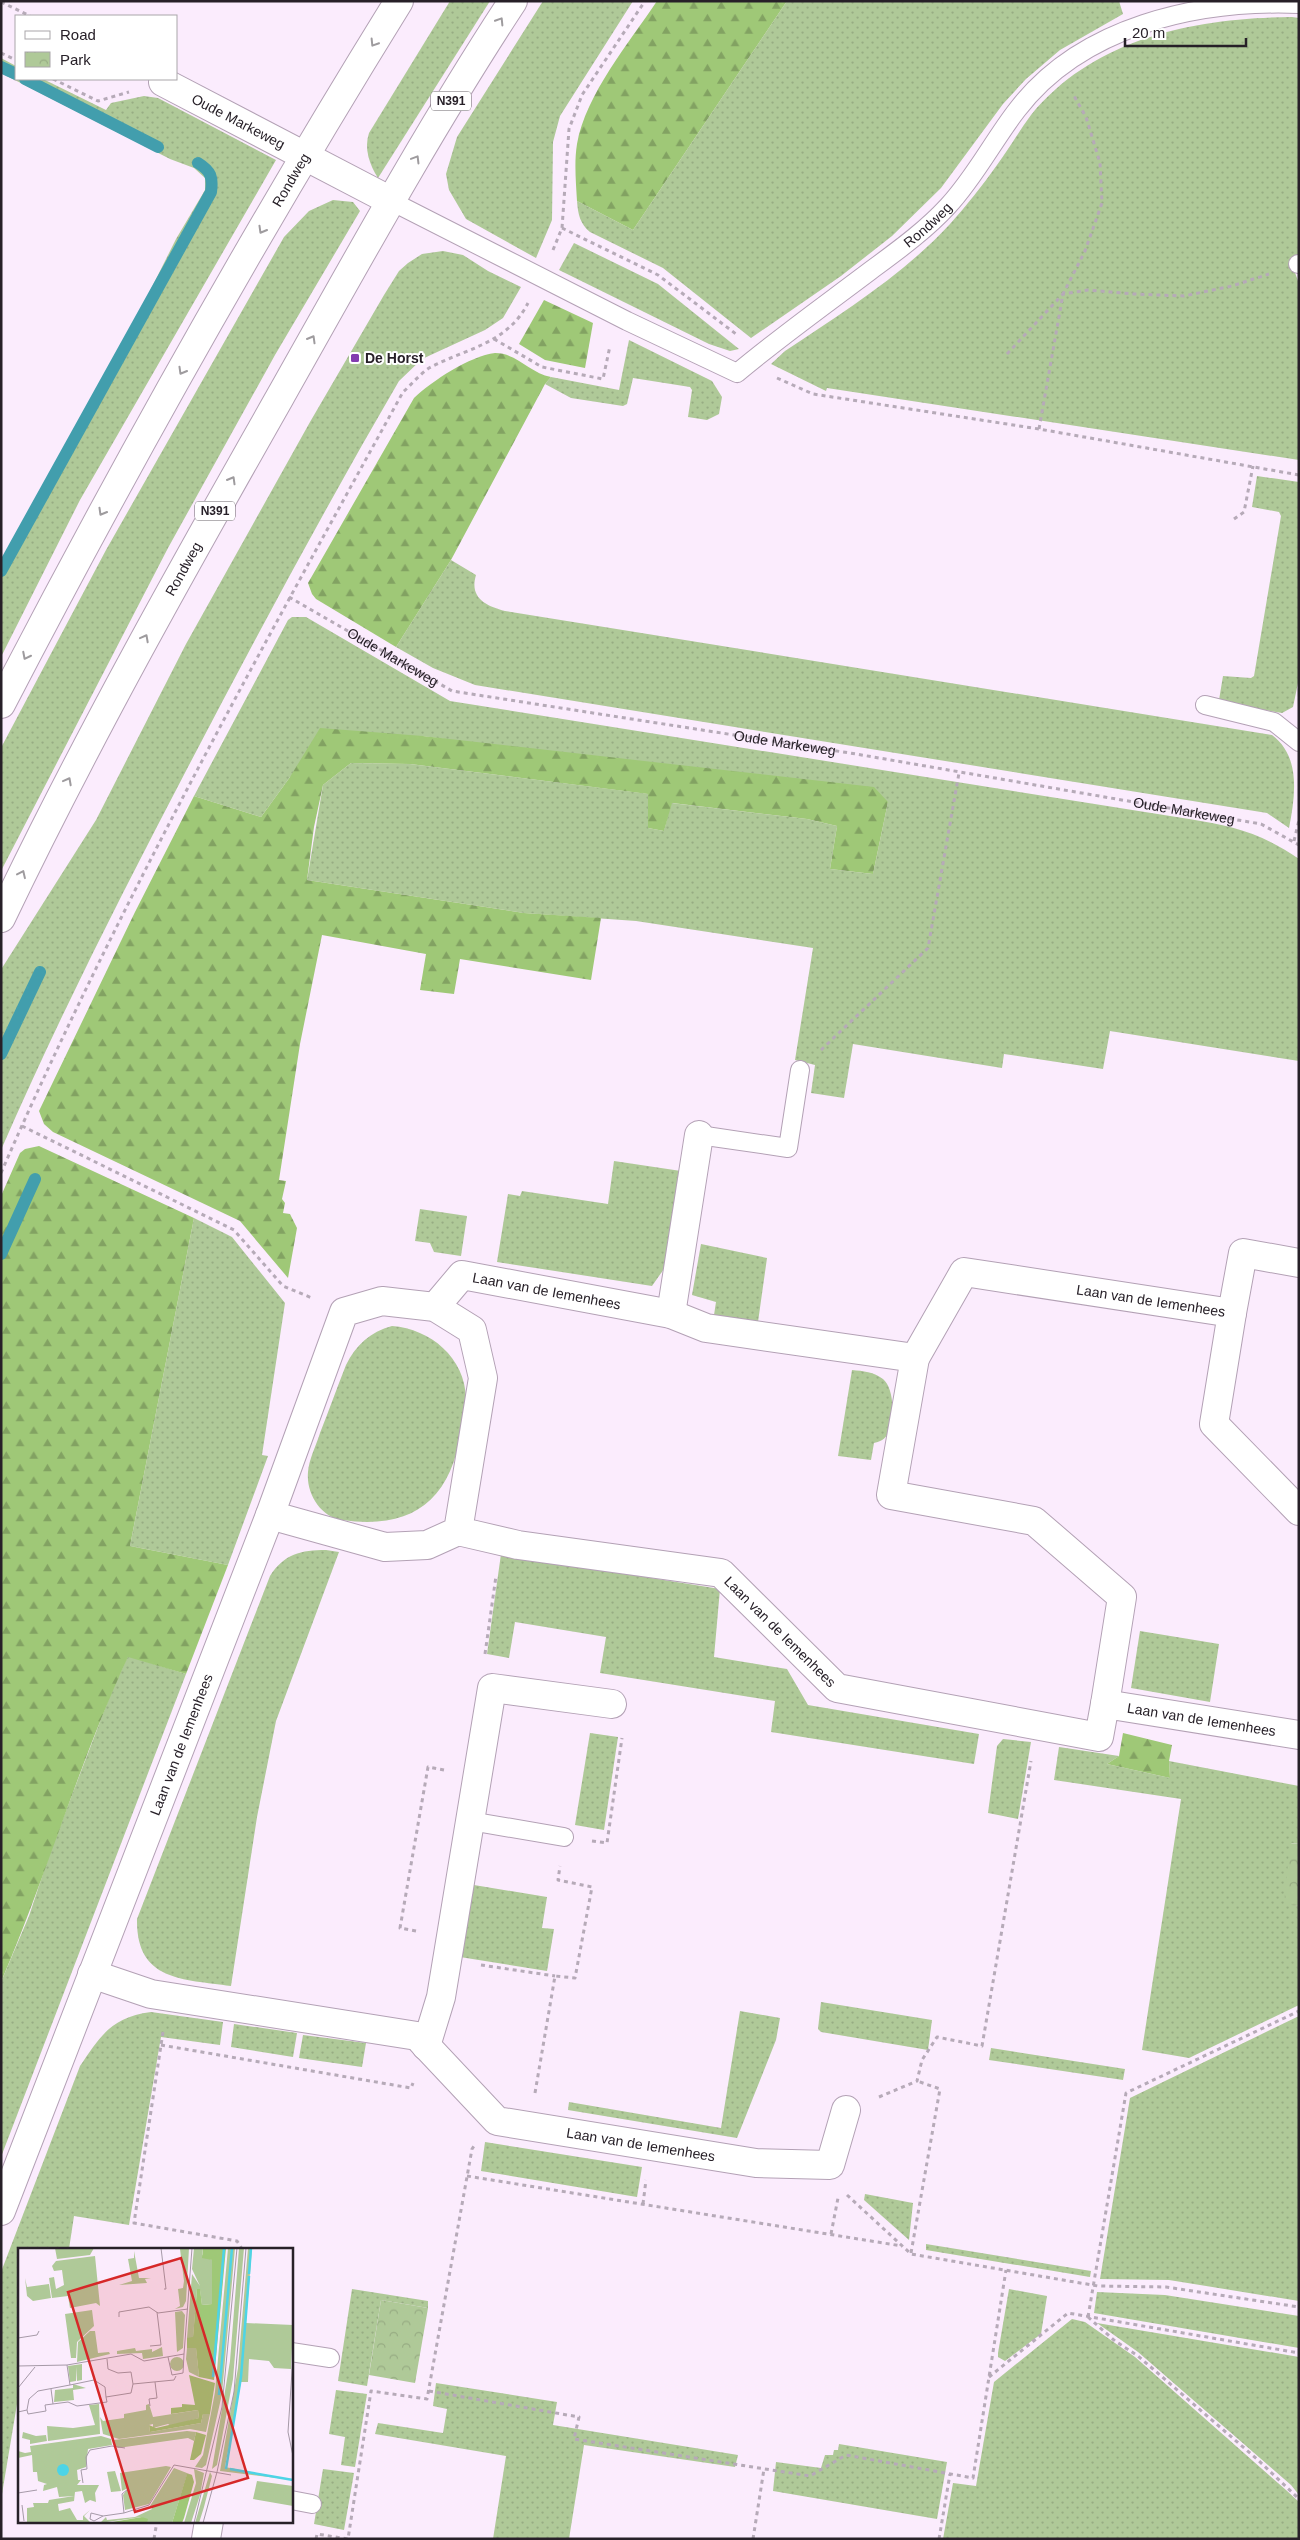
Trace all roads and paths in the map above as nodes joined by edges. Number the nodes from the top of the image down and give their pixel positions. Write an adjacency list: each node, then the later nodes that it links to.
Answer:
1 (399, 1): 12 (street, Rondweg, one-way to 12)
2 (513, 1): 13 (street, Rondweg / N391, one-way to 2)
3 (645, 1): 14 (path)
4 (1, 2): 6 (path)
5 (1299, 4): 9 (lane, Rondweg)
6 (28, 15)
7 (1, 53): 8 (path)
8 (15, 60)
9 (1056, 68): 17 (path); 21 (lane, Rondweg)
10 (55, 80): 11 (path)
11 (163, 82): 12 (street, Oude Markeweg)
12 (304, 157): 13 (street, Oude Markeweg); 27 (street, Rondweg, one-way to 27)
13 (391, 201): 16 (lane, Rondweg); 34 (street, Rondweg / N391, one-way to 13)
14 (562, 228): 16 (path); 21 (path)
15 (1298, 264): 17 (path)
16 (540, 278): 18 (lane, Rondweg); 19 (path)
17 (1063, 294): 20 (path); 22 (path)
18 (628, 322): 19 (path); 21 (lane, Rondweg)
19 (493, 339): 26 (path)
20 (1007, 354)
21 (756, 357): 22 (path)
22 (1040, 429): 23 (path)
23 (1253, 466): 24 (path); 25 (path)
24 (1299, 475)
25 (1234, 519)
26 (289, 597): 30 (path, Oude Markeweg); 36 (path)
27 (1, 704)
28 (1205, 705): 29 (lane)
29 (1299, 742)
30 (959, 772): 32 (path, Oude Markeweg); 35 (path)
31 (1299, 820): 32 (path)
32 (1294, 842): 33 (path, Oude Markeweg)
33 (1299, 845)
34 (1, 918)
35 (800, 1070): 37 (lane)
36 (22, 1126): 38 (path); 41 (path)
37 (699, 1135): 43 (street)
38 (1, 1173)
39 (1299, 1263): 42 (street)
40 (435, 1307): 41 (street); 43 (street, Laan van de Iemenhees); 47 (street)
41 (344, 1312): 46 (street, Laan van de Iemenhees)
42 (1232, 1313): 44 (street, Laan van de Iemenhees); 45 (street, Laan van de Iemenhees)
43 (671, 1314): 44 (street, Laan van de Iemenhees)
44 (915, 1358): 51 (street, Laan van de Iemenhees)
45 (1299, 1511)
46 (270, 1515): 47 (street); 58 (street, Laan van de Iemenhees)
47 (458, 1531): 48 (street, Laan van de Iemenhees)
48 (500, 1541): 49 (path); 52 (street, Laan van de Iemenhees)
49 (492, 1690): 50 (street); 54 (street)
50 (612, 1704): 56 (path)
51 (1104, 1704): 52 (street, Laan van de Iemenhees); 53 (street, Laan van de Iemenhees)
52 (1037, 1726): 64 (path)
53 (1299, 1735)
54 (478, 1776): 55 (street); 57 (path)
55 (470, 1821): 56 (lane); 57 (street)
56 (564, 1837): 59 (path)
57 (449, 1949): 59 (path); 63 (street)
58 (92, 1974): 60 (street); 70 (street, Laan van de Iemenhees)
59 (555, 1976): 67 (path)
60 (169, 1996): 62 (path); 63 (street)
61 (1299, 2011): 76 (path)
62 (161, 2045): 63 (path); 73 (path)
63 (426, 2046): 66 (street)
64 (917, 2081): 65 (path); 74 (path)
65 (846, 2110): 68 (street)
66 (497, 2121): 67 (street, Laan van de Iemenhees); 69 (path)
67 (530, 2127): 68 (street, Laan van de Iemenhees)
68 (835, 2174): 71 (path); 72 (path)
69 (467, 2176): 71 (path); 83 (path)
70 (1, 2211)
71 (831, 2234): 72 (path)
72 (902, 2246): 74 (path)
73 (241, 2248)
74 (911, 2254): 75 (path)
75 (1006, 2270): 76 (path); 82 (path)
76 (1093, 2285): 77 (path); 78 (path)
77 (1299, 2307)
78 (1088, 2317): 80 (path); 82 (path); 86 (path)
79 (292, 2352): 81 (lane)
80 (1299, 2353)
81 (330, 2358)
82 (989, 2377): 85 (path)
83 (428, 2391): 84 (path); 93 (path)
84 (764, 2469): 85 (path); 94 (path)
85 (950, 2474): 95 (path)
86 (1299, 2499)
87 (292, 2500): 88 (lane)
88 (312, 2504)
89 (157, 2522): 91 (path)
90 (209, 2522): 92 (street)
91 (154, 2539)
92 (206, 2539)
93 (316, 2539)
94 (753, 2539)
95 (938, 2539)

